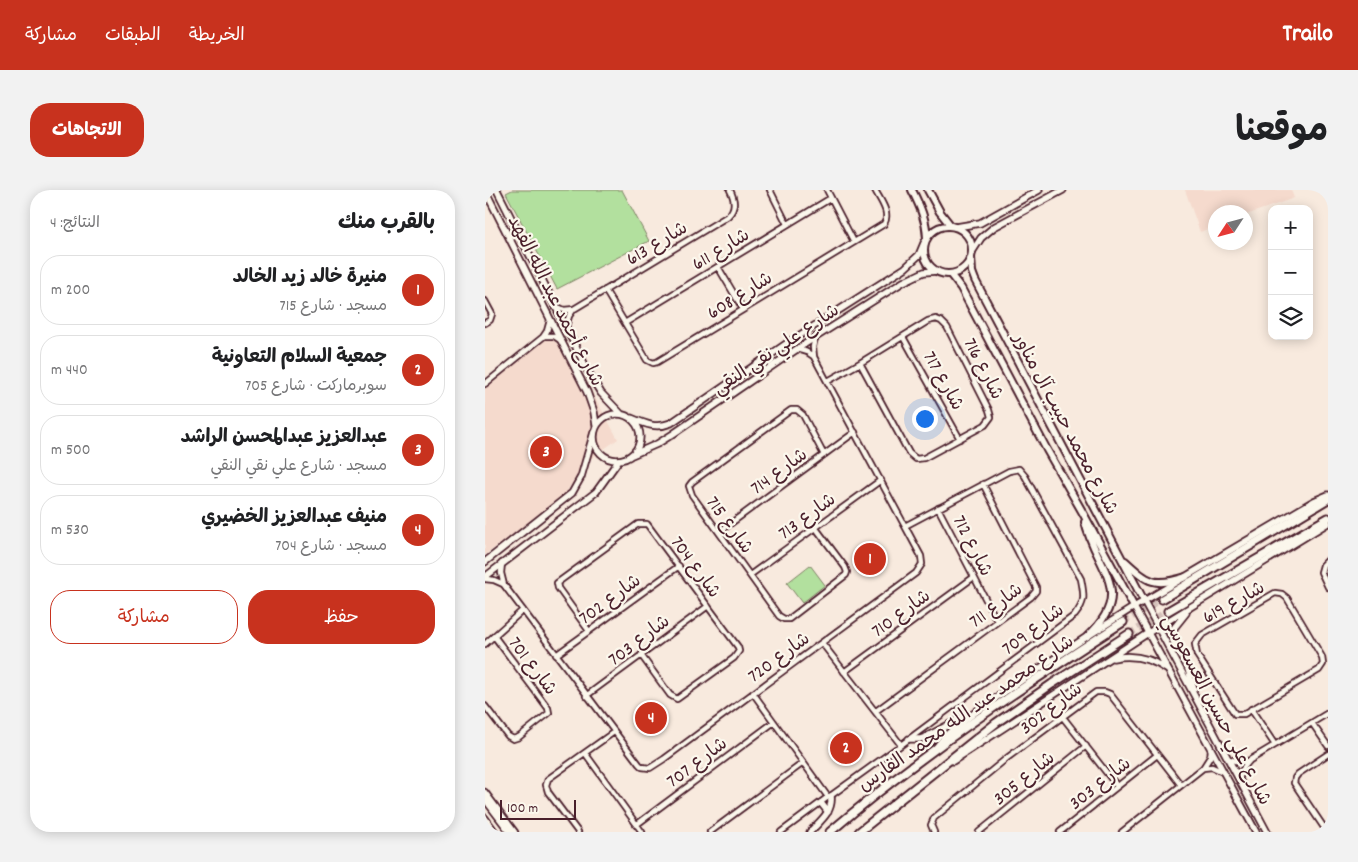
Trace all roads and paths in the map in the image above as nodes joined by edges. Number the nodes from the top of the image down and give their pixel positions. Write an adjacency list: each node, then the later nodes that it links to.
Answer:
1 (485, 190): 13 (street, شارع أحمد عبد الله الفهد)
2 (497, 190): 12 (street, شارع أحمد عبد الله الفهد)
3 (730, 190): 24 (street, شارع 613)
4 (771, 190): 16 (street)
5 (827, 190): 11 (street)
6 (875, 190): 19 (street, شارع 608)
7 (911, 190): 18 (main road)
8 (928, 190): 17 (main road)
9 (1039, 190): 17 (street)
10 (1063, 190): 20 (street)
11 (831, 198): 16 (street, شارع 611); 19 (street)
12 (505, 207): 13 (street); 14 (street, شارع أحمد عبد الله الفهد)
13 (496, 212): 15 (street, شارع أحمد عبد الله الفهد)
14 (510, 216): 15 (street); 26 (street, شارع أحمد عبد الله الفهد)
15 (501, 221): 29 (street, شارع أحمد عبد الله الفهد)
16 (787, 224): 21 (street, شارع 611)
17 (954, 226): 18 (main road); 20 (main road)
18 (925, 240): 22 (main road); 43 (street, شارع علي نقي النقي)
19 (854, 242): 28 (street, شارع 608)
20 (971, 254): 23 (main road); 62 (main road, شارع محمد حبيب آل مناور)
21 (718, 266): 28 (street); 31 (street, شارع 611)
22 (937, 271): 23 (main road); 35 (street, شارع علي نقي النقي)
23 (950, 274): 56 (main road, شارع محمد حبيب آل مناور)
24 (605, 290): 27 (street, شارع 613); 31 (street, شارع 608)
25 (485, 301): 30 (street)
26 (555, 305): 27 (street); 32 (street, شارع أحمد عبد الله الفهد)
27 (574, 309): 32 (street)
28 (743, 309): 31 (street, شارع 608)
29 (550, 320): 33 (street); 36 (street, شارع أحمد عبد الله الفهد)
30 (485, 323)
31 (625, 323)
32 (566, 327): 42 (street, شارع أحمد عبد الله الفهد)
33 (543, 337): 36 (street); 41 (street)
34 (903, 337): 39 (street, شارع 716); 47 (street, شارع 717); 47 (street, شارع 716)
35 (815, 338): 37 (street, شارع علي نقي النقي); 38 (street)
36 (561, 340): 44 (street, شارع أحمد عبد الله الفهد)
37 (797, 349): 38 (street); 48 (street, شارع علي نقي النقي)
38 (814, 357): 40 (street, شارع 720)
39 (860, 363): 40 (street, شارع 716); 47 (street, شارع 716)
40 (828, 381): 46 (street, شارع 720)
41 (485, 384)
42 (621, 414): 43 (street); 44 (street)
43 (631, 418): 48 (street)
44 (596, 425): 45 (street)
45 (593, 432): 50 (street); 64 (street)
46 (855, 432): 49 (street, شارع 714); 51 (street, شارع 720)
47 (960, 439)
48 (632, 455): 50 (street)
49 (824, 455): 61 (street, شارع 714); 61 (street, شارع 715)
50 (619, 460): 65 (street)
51 (881, 480): 59 (street, شارع 720); 60 (street, شارع 713)
52 (983, 484): 55 (street, شارع 709); 80 (street, شارع 711); 107 (street, شارع 709)
53 (1328, 495): 69 (street)
54 (1328, 499): 73 (main road)
55 (938, 508): 59 (street, شارع 709); 68 (street, شارع 712)
56 (1083, 513): 76 (main road, شارع محمد حبيب آل مناور); 87 (main road)
57 (1328, 518): 79 (main road)
58 (1328, 523): 77 (street)
59 (905, 526): 88 (street, شارع 720)
60 (815, 527): 67 (street, شارع 713); 67 (street, شارع 715)
61 (719, 532): 67 (street, شارع 715)
62 (1120, 557): 69 (main road); 74 (main road, شارع محمد حبيب آل مناور)
63 (1328, 560): 72 (street)
64 (485, 562)
65 (503, 562): 70 (street); 71 (street)
66 (679, 566): 75 (street, شارع 704); 83 (street, شارع 702); 83 (street, شارع 704)
67 (750, 575)
68 (974, 577): 80 (street, شارع 712); 94 (street, شارع 710)
69 (1186, 577): 74 (street)
70 (485, 578): 71 (street)
71 (505, 585): 78 (street, شارع 720)
72 (1328, 587)
73 (1162, 599)
74 (1144, 601): 76 (street); 82 (street, شارع علي حسين العسعوسي)
75 (708, 606): 91 (street, شارع 703); 91 (street, شارع 704)
76 (1133, 607): 84 (street, شارع علي حسين العسعوسي); 87 (street)
77 (1191, 607): 82 (street); 97 (street)
78 (523, 610): 86 (street, شارع 701); 90 (street, شارع 720)
79 (1168, 611)
80 (997, 621): 101 (street, شارع 711)
81 (1123, 622): 113 (main road, شارع محمد عبد الله محمد الفارس)
82 (1158, 627): 84 (street); 97 (street, شارع علي حسين العسعوسي)
83 (589, 631): 90 (street, شارع 702)
84 (1148, 633): 92 (street); 93 (street, شارع علي حسين العسعوسي)
85 (1129, 634): 120 (main road, شارع محمد عبد الله محمد الفارس)
86 (494, 636): 89 (street, شارع 701); 98 (street, شارع 701)
87 (1088, 636): 99 (street)
88 (822, 643): 94 (street); 95 (street, شارع 720)
89 (485, 644)
90 (555, 655): 96 (street, شارع 720)
91 (641, 655): 96 (street, شارع 703)
92 (1108, 659): 93 (street); 120 (street)
93 (1169, 671): 112 (street, شارع علي حسين العسعوسي)
94 (844, 672): 101 (street)
95 (753, 693): 104 (street); 106 (street, شارع 720)
96 (586, 696): 106 (street, شارع 720)
97 (1196, 696): 117 (street, شارع علي حسين العسعوسي)
98 (485, 706)
99 (983, 707): 107 (street); 113 (street)
100 (1251, 709): 100 (street, شارع 619); 108 (street)
101 (876, 711): 109 (street)
102 (1328, 713): 105 (street)
103 (1062, 716): 110 (street); 116 (street, شارع 302); 143 (street, شارع 302)
104 (774, 722): 119 (street); 132 (street, شارع 707)
105 (1312, 723): 108 (street); 111 (street)
106 (614, 732): 114 (street)
107 (909, 739): 109 (street, شارع 709)
108 (1275, 745): 118 (street)
109 (901, 746): 127 (street, شارع 709)
110 (1086, 746): 125 (street); 144 (street, شارع 305)
111 (1328, 746)
112 (1211, 749): 121 (street); 122 (street, شارع علي حسين العسعوسي)
113 (934, 750): 141 (main road, شارع محمد عبد الله محمد الفارس)
114 (585, 753): 132 (street); 136 (street)
115 (1328, 754): 149 (street)
116 (1157, 755): 124 (street, شارع 302); 125 (street, شارع 303)
117 (1229, 759): 118 (street); 123 (street, شارع علي حسين العسعوسي)
118 (1251, 760): 123 (street)
119 (803, 763): 127 (street); 138 (street)
120 (942, 766): 142 (main road, شارع محمد عبد الله محمد الفارس)
121 (1203, 768): 122 (street); 124 (street)
122 (1224, 772): 147 (street, شارع علي حسين العسعوسي)
123 (1239, 779): 148 (street, شارع علي حسين العسعوسي)
124 (1181, 785): 146 (street)
125 (1117, 786): 145 (street, شارع 303)
126 (485, 792): 135 (street)
127 (829, 796): 129 (street, شارع 709); 130 (street)
128 (485, 799): 134 (street)
129 (821, 802): 130 (street); 139 (street, شارع 709)
130 (828, 812): 140 (street)
131 (485, 818): 133 (street)
132 (636, 824): 137 (street)
133 (495, 832)
134 (509, 832)
135 (515, 832)
136 (579, 832)
137 (642, 832)
138 (710, 832)
139 (781, 832)
140 (810, 832)
141 (830, 832)
142 (859, 832)
143 (934, 832)
144 (979, 832)
145 (1060, 832)
146 (1122, 832)
147 (1255, 832)
148 (1267, 832)
149 (1327, 832)

